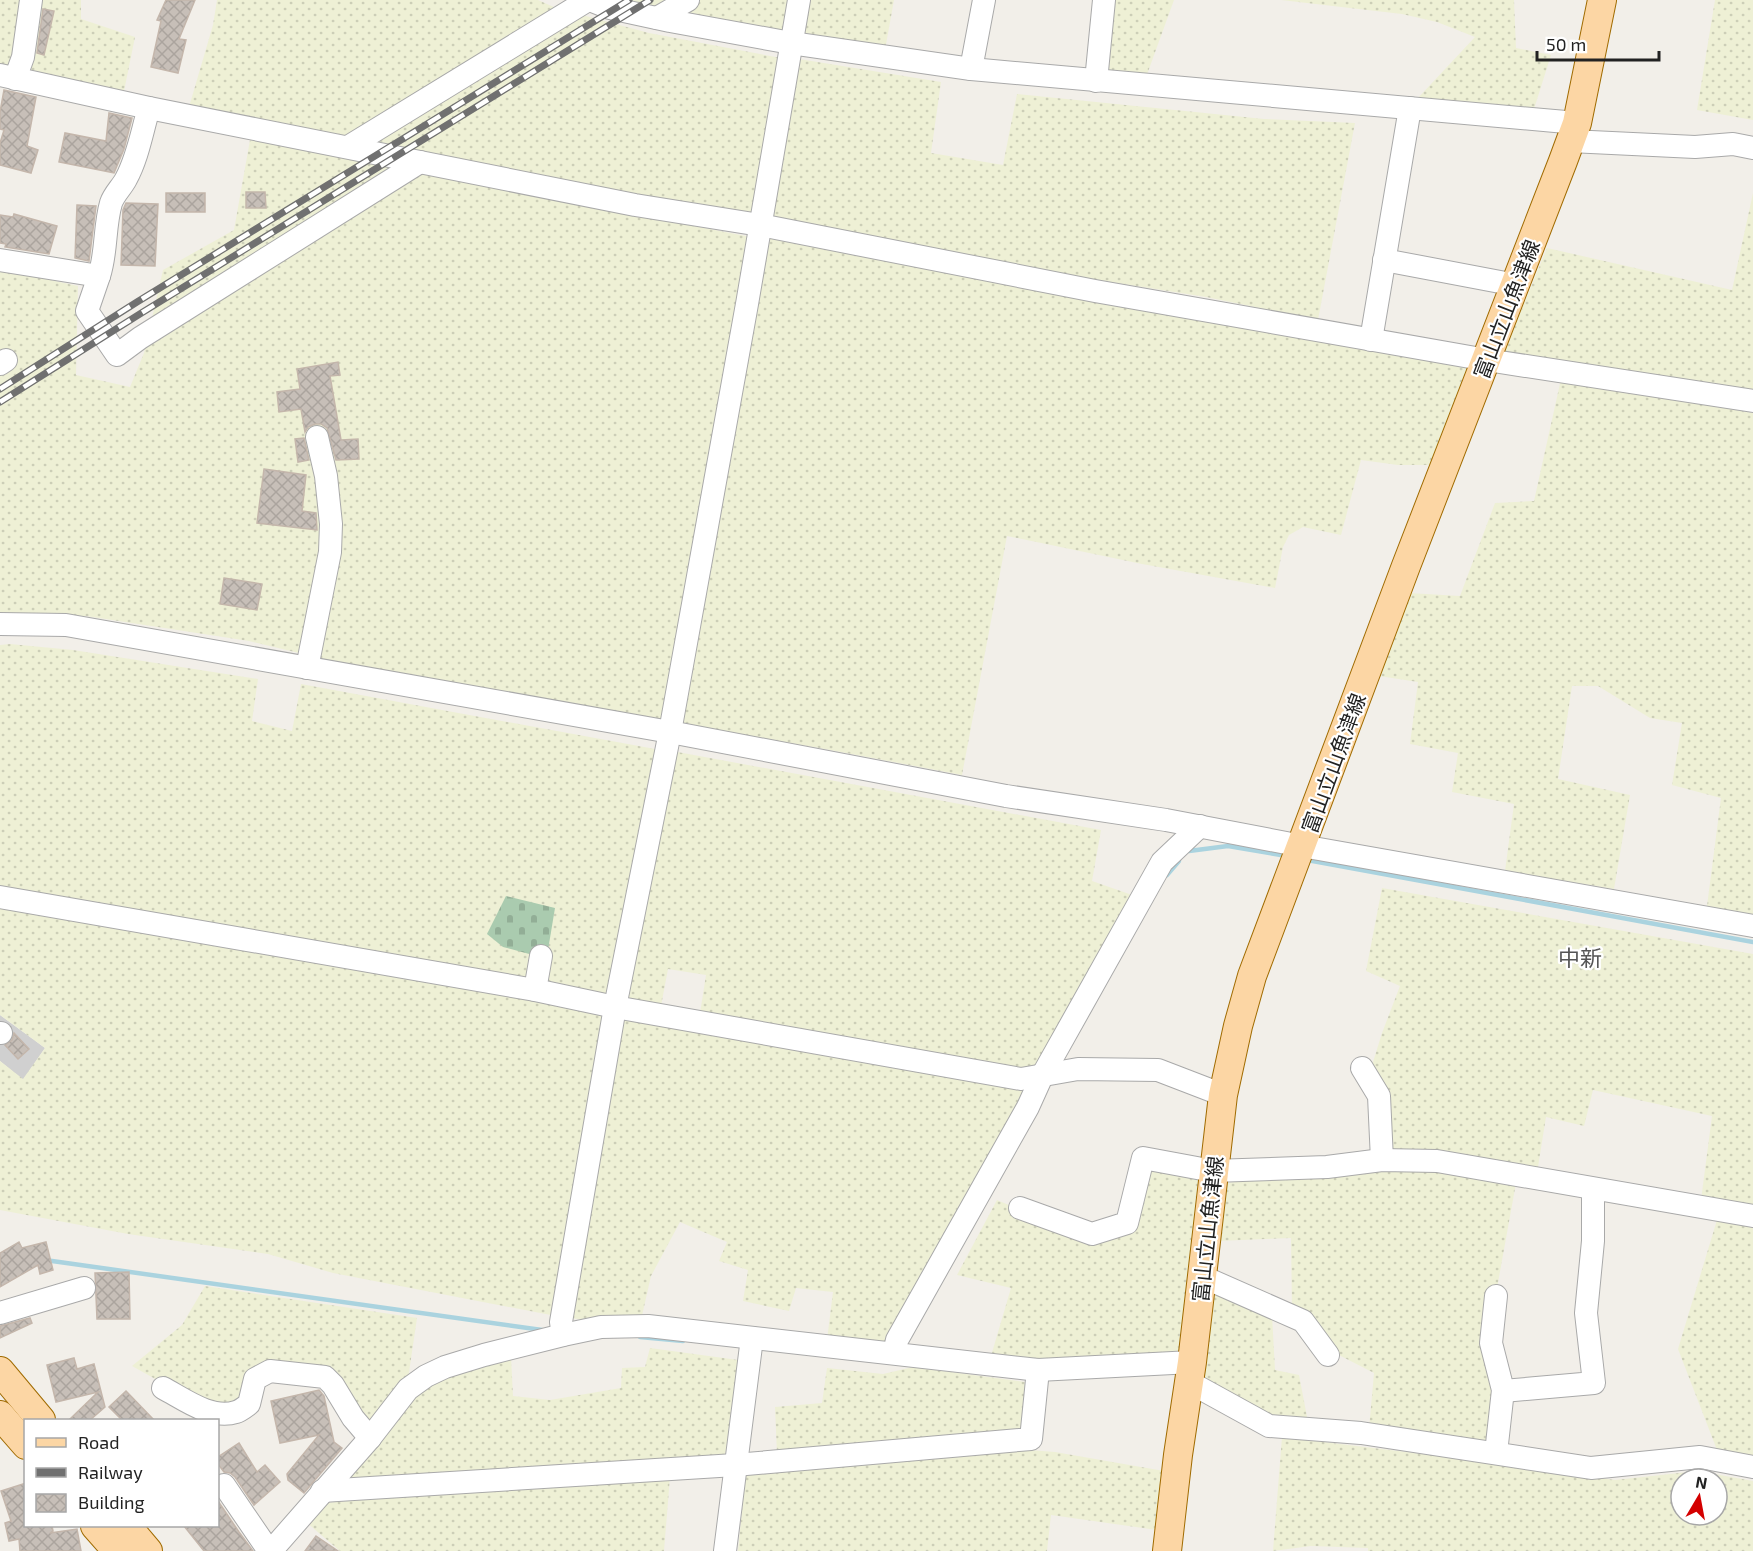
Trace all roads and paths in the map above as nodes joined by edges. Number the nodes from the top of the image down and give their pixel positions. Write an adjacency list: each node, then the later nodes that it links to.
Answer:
1 (31, 0): 11 (street)
2 (589, 0): 8 (street); 16 (street)
3 (688, 0): 8 (street)
4 (799, 0): 9 (street)
5 (984, 0): 10 (street)
6 (1104, 0): 12 (street)
7 (1602, 0): 15 (main road, 富山立山魚津線)
8 (657, 18): 9 (street)
9 (791, 44): 10 (street); 19 (street)
10 (971, 69): 12 (street)
11 (8, 77): 13 (street)
12 (1096, 81): 14 (street)
13 (149, 108): 16 (street); 22 (street)
14 (1410, 108): 15 (street); 21 (street)
15 (1573, 132): 17 (street); 23 (main road, 富山立山魚津線)
16 (348, 147): 18 (street)
17 (1753, 148)
18 (420, 162): 19 (street); 22 (street)
19 (760, 225): 24 (street); 30 (street)
20 (0, 260): 22 (street)
21 (1384, 260): 23 (street); 24 (street)
22 (99, 276)
23 (1516, 285): 25 (main road, 富山立山魚津線)
24 (1371, 340): 25 (street)
25 (1487, 360): 26 (street); 32 (main road, 富山立山魚津線)
26 (1753, 401)
27 (317, 437): 29 (street)
28 (0, 624): 29 (street)
29 (307, 668): 30 (street)
30 (670, 732): 31 (street); 37 (street)
31 (1200, 826): 32 (street); 39 (street)
32 (1302, 846): 34 (street); 40 (main road, 富山立山魚津線)
33 (0, 897): 36 (street)
34 (1753, 926)
35 (541, 956): 36 (street)
36 (535, 990): 37 (street)
37 (615, 1007): 39 (street); 50 (street)
38 (1362, 1068): 41 (street)
39 (1042, 1076): 40 (street); 52 (street)
40 (1222, 1095): 42 (main road, 富山立山魚津線)
41 (1382, 1160): 42 (street); 43 (street)
42 (1213, 1171): 44 (street); 46 (main road, 富山立山魚津線)
43 (1593, 1190): 45 (street); 58 (street)
44 (1020, 1208)
45 (1753, 1216)
46 (1201, 1276): 53 (street); 56 (main road, 富山立山魚津線)
47 (84, 1288): 49 (street)
48 (1496, 1296): 58 (street)
49 (0, 1313)
50 (563, 1335): 51 (street); 61 (street)
51 (752, 1338): 52 (street); 64 (street)
52 (894, 1353): 54 (street)
53 (1328, 1355)
54 (1038, 1370): 56 (street); 64 (street)
55 (0, 1371): 60 (main road)
56 (1191, 1372): 63 (street); 74 (main road, 富山立山魚津線)
57 (163, 1388): 61 (street)
58 (1503, 1391): 63 (street)
59 (0, 1415): 62 (main road)
60 (40, 1419)
61 (370, 1438): 67 (street)
62 (24, 1443)
63 (1496, 1453): 65 (street)
64 (735, 1464): 67 (street); 73 (street)
65 (1753, 1467)
66 (224, 1485): 72 (street)
67 (322, 1491): 72 (street)
68 (96, 1527): 70 (main road)
69 (128, 1527): 71 (main road)
70 (117, 1551)
71 (148, 1551)
72 (270, 1551)
73 (725, 1551)
74 (1167, 1551)

